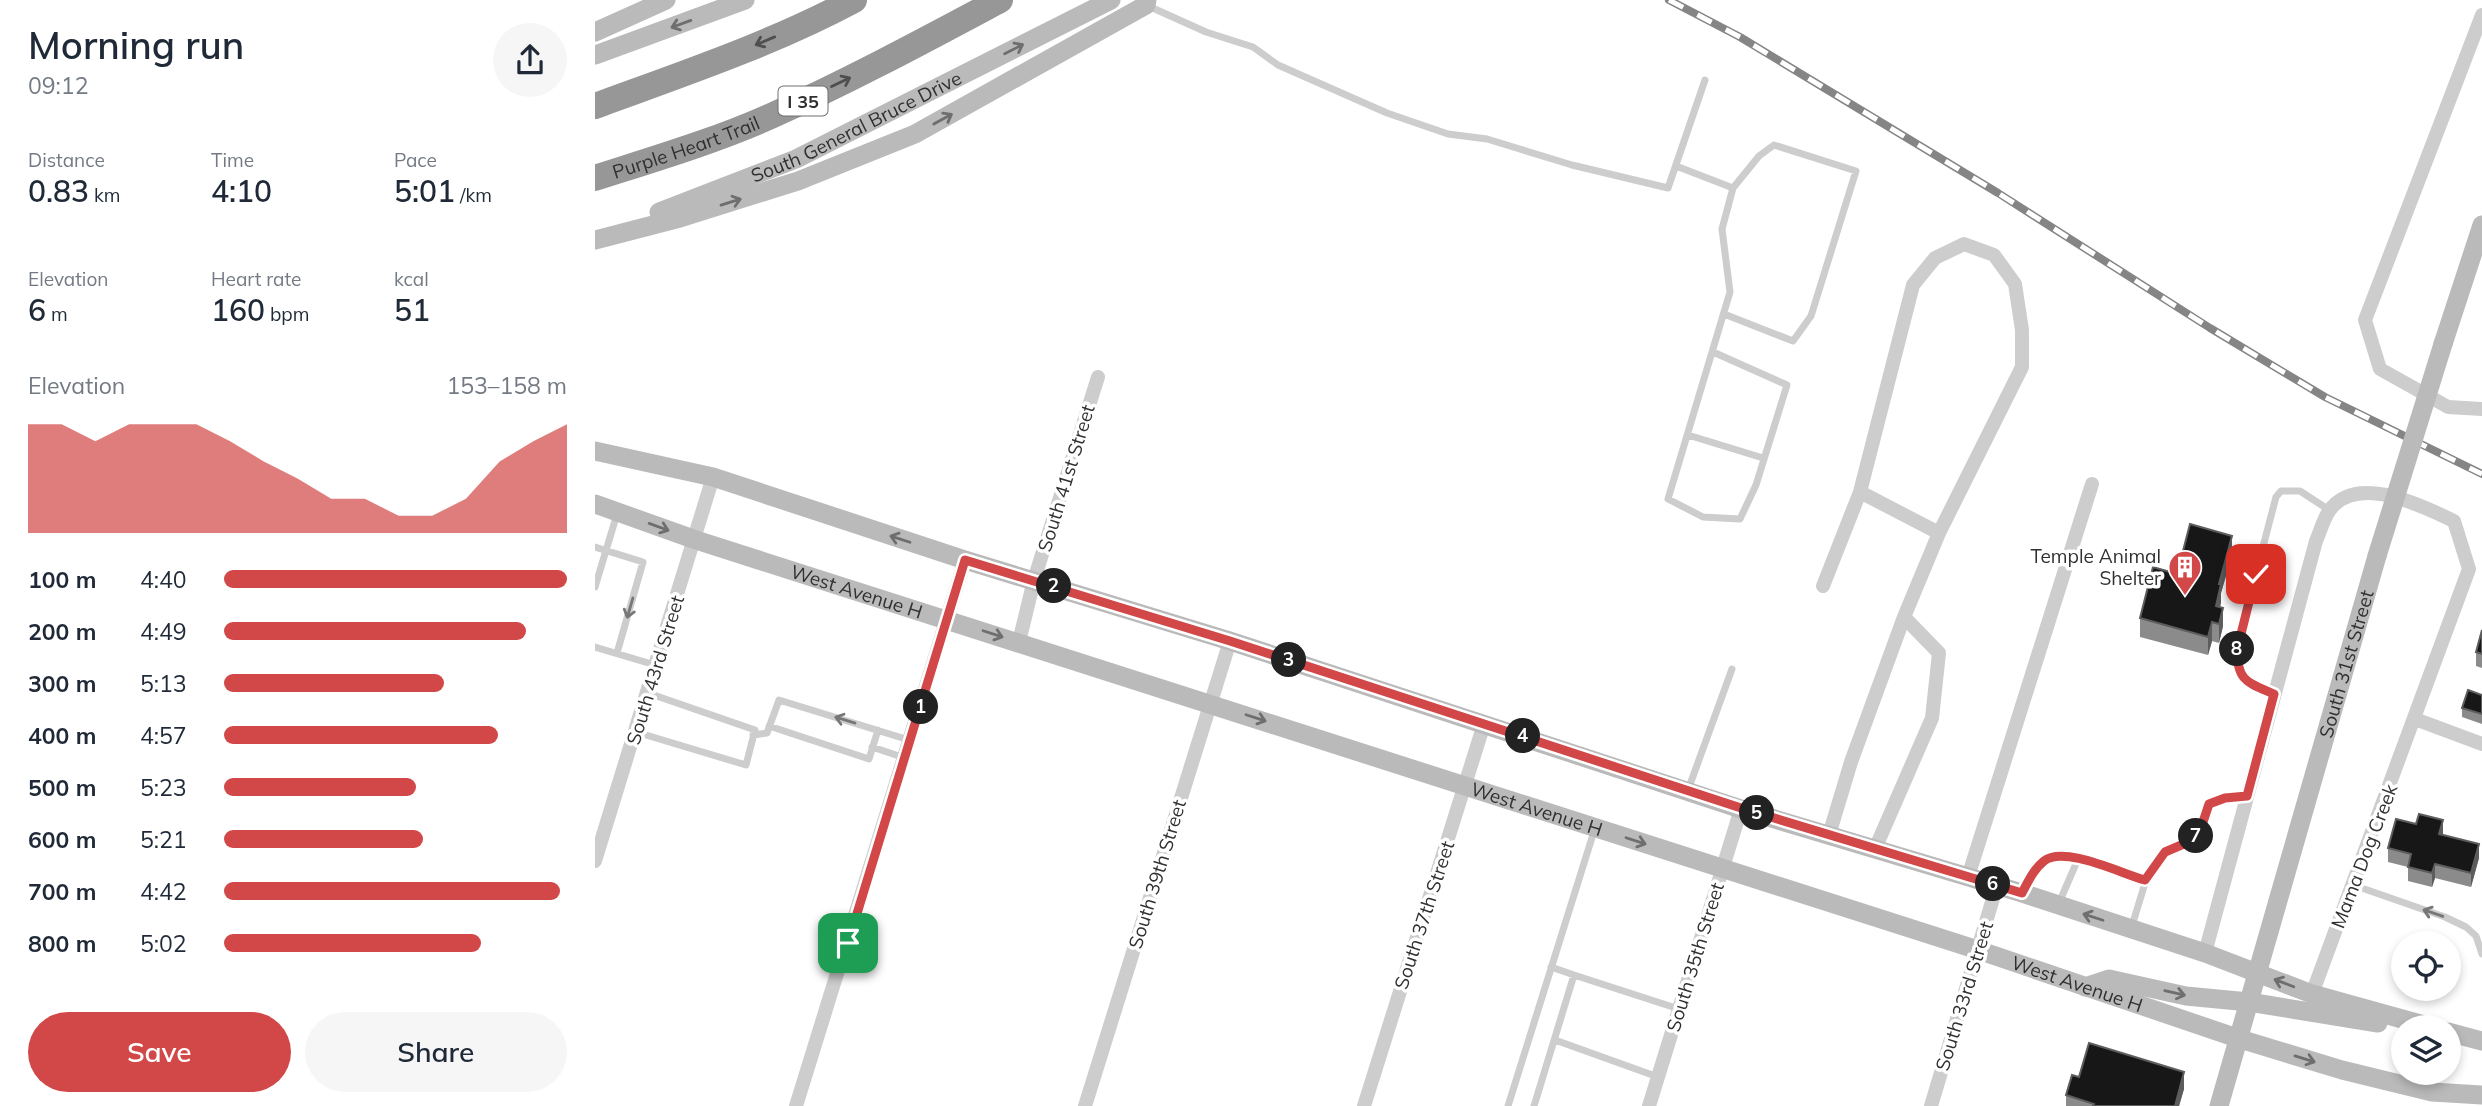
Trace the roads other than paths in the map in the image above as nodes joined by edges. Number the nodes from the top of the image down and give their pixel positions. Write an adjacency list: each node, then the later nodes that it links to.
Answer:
1 (666, 0): 8 (main road)
2 (745, 0): 9 (main road, one-way to 9)
3 (854, 0): 11 (highway, one-way to 11)
4 (1000, 0): 13 (highway, Purple Heart Trail / I 35, one-way to 4)
5 (1109, 1): 16 (main road, South General Bruce Drive, one-way to 5)
6 (1146, 2): 12 (lane); 16 (main road, one-way to 6)
7 (2482, 15): 20 (street)
8 (595, 32)
9 (595, 55)
10 (1705, 80): 12 (lane)
11 (595, 107)
12 (1676, 166): 14 (lane)
13 (595, 178)
14 (1733, 188): 17 (lane); 17 (lane)
15 (2482, 225): 80 (main road, South 31st Street, bridge)
16 (595, 239)
17 (1724, 314): 18 (lane)
18 (1713, 352): 21 (lane); 23 (lane)
19 (1098, 377): 35 (street, South 41st Street)
20 (2482, 409)
21 (1688, 435): 23 (lane); 23 (lane)
22 (595, 451): 24 (main road)
23 (1763, 458)
24 (713, 477): 31 (street, South 43rd Street); 34 (main road, one-way to 24)
25 (2092, 484): 69 (street)
26 (1860, 492): 30 (street); 30 (street); 36 (street)
27 (595, 504): 29 (main road, West Avenue H)
28 (2329, 510): 47 (street); 47 (lane); 49 (street, Mama Dog Creek)
29 (618, 512): 31 (main road, West Avenue H, one-way to 31); 33 (lane)
30 (1939, 533): 38 (street)
31 (696, 540): 39 (main road, West Avenue H); 44 (street, South 43rd Street)
32 (595, 547): 33 (lane)
33 (605, 550): 37 (lane); 43 (lane, one-way to 43)
34 (965, 560): 35 (main road); 39 (street)
35 (1034, 580): 40 (main road); 41 (street, South 41st Street)
36 (1823, 586)
37 (595, 587)
38 (1904, 617): 64 (street); 65 (street)
39 (948, 620): 41 (main road, West Avenue H, one-way to 41); 55 (street)
40 (1230, 641): 48 (street, South 39th Street); 50 (main road)
41 (1019, 642): 48 (main road, West Avenue H)
42 (595, 647): 43 (lane)
43 (617, 653): 44 (lane)
44 (656, 665): 46 (street, South 43rd Street)
45 (1732, 669): 60 (lane)
46 (648, 693): 53 (street, South 43rd Street); 54 (lane)
47 (2274, 694): 61 (street)
48 (1210, 703): 59 (main road, West Avenue H, one-way to 59); 95 (street, South 39th Street)
49 (2415, 719): 56 (street); 72 (street, Mama Dog Creek)
50 (1485, 724): 59 (street, South 37th Street); 60 (main road)
51 (769, 726): 52 (lane, one-way to 51); 54 (lane); 57 (lane)
52 (878, 730): 55 (lane); 57 (lane)
53 (636, 732): 54 (lane); 67 (street, South 43rd Street)
54 (753, 735)
55 (911, 741): 58 (street)
56 (2482, 744)
57 (873, 747): 58 (lane)
58 (905, 758): 94 (street)
59 (1465, 785): 63 (main road, West Avenue H); 96 (street, South 37th Street)
60 (1688, 791): 62 (main road)
61 (2247, 796): 70 (lane); 77 (street)
62 (1741, 808): 64 (main road); 68 (street, South 35th Street)
63 (1595, 827): 68 (main road, West Avenue H, one-way to 68); 79 (lane)
64 (1829, 835): 65 (main road)
65 (1875, 849): 69 (main road)
66 (2078, 859): 70 (lane); 73 (lane); 74 (lane)
67 (595, 862)
68 (1723, 869): 76 (main road, West Avenue H); 85 (street, South 35th Street)
69 (1968, 877): 71 (main road)
70 (2145, 880): 75 (lane)
71 (1997, 885): 73 (main road); 76 (street, South 33rd Street)
72 (2353, 885): 78 (lane, one-way to 72); 83 (street, Mama Dog Creek)
73 (2022, 893): 74 (main road)
74 (2058, 905): 75 (main road, one-way to 74)
75 (2131, 929): 77 (main road)
76 (1978, 950): 82 (main road, West Avenue H); 100 (street, South 33rd Street)
77 (2204, 954): 80 (main road)
78 (2482, 954)
79 (1551, 967): 81 (lane); 97 (lane)
80 (2257, 972): 83 (main road, one-way to 80); 84 (main road, South 31st Street)
81 (1574, 975): 85 (lane); 89 (lane)
82 (2085, 986): 84 (main road, one-way to 84); 90 (main road, West Avenue H)
83 (2312, 994): 86 (main road)
84 (2249, 1002): 87 (main road); 90 (main road, South 31st Street)
85 (1679, 1009): 92 (street, South 35th Street)
86 (2391, 1016)
87 (2391, 1024)
88 (2461, 1035): 91 (main road)
89 (1555, 1040): 92 (lane); 98 (lane)
90 (2239, 1040): 93 (main road, West Avenue H, one-way to 93); 101 (main road, South 31st Street)
91 (2482, 1041)
92 (1658, 1077): 99 (street, South 35th Street)
93 (2482, 1095)
94 (796, 1106)
95 (1085, 1106)
96 (1364, 1106)
97 (1508, 1106)
98 (1534, 1106)
99 (1649, 1106)
100 (1931, 1106)
101 (2219, 1106)

